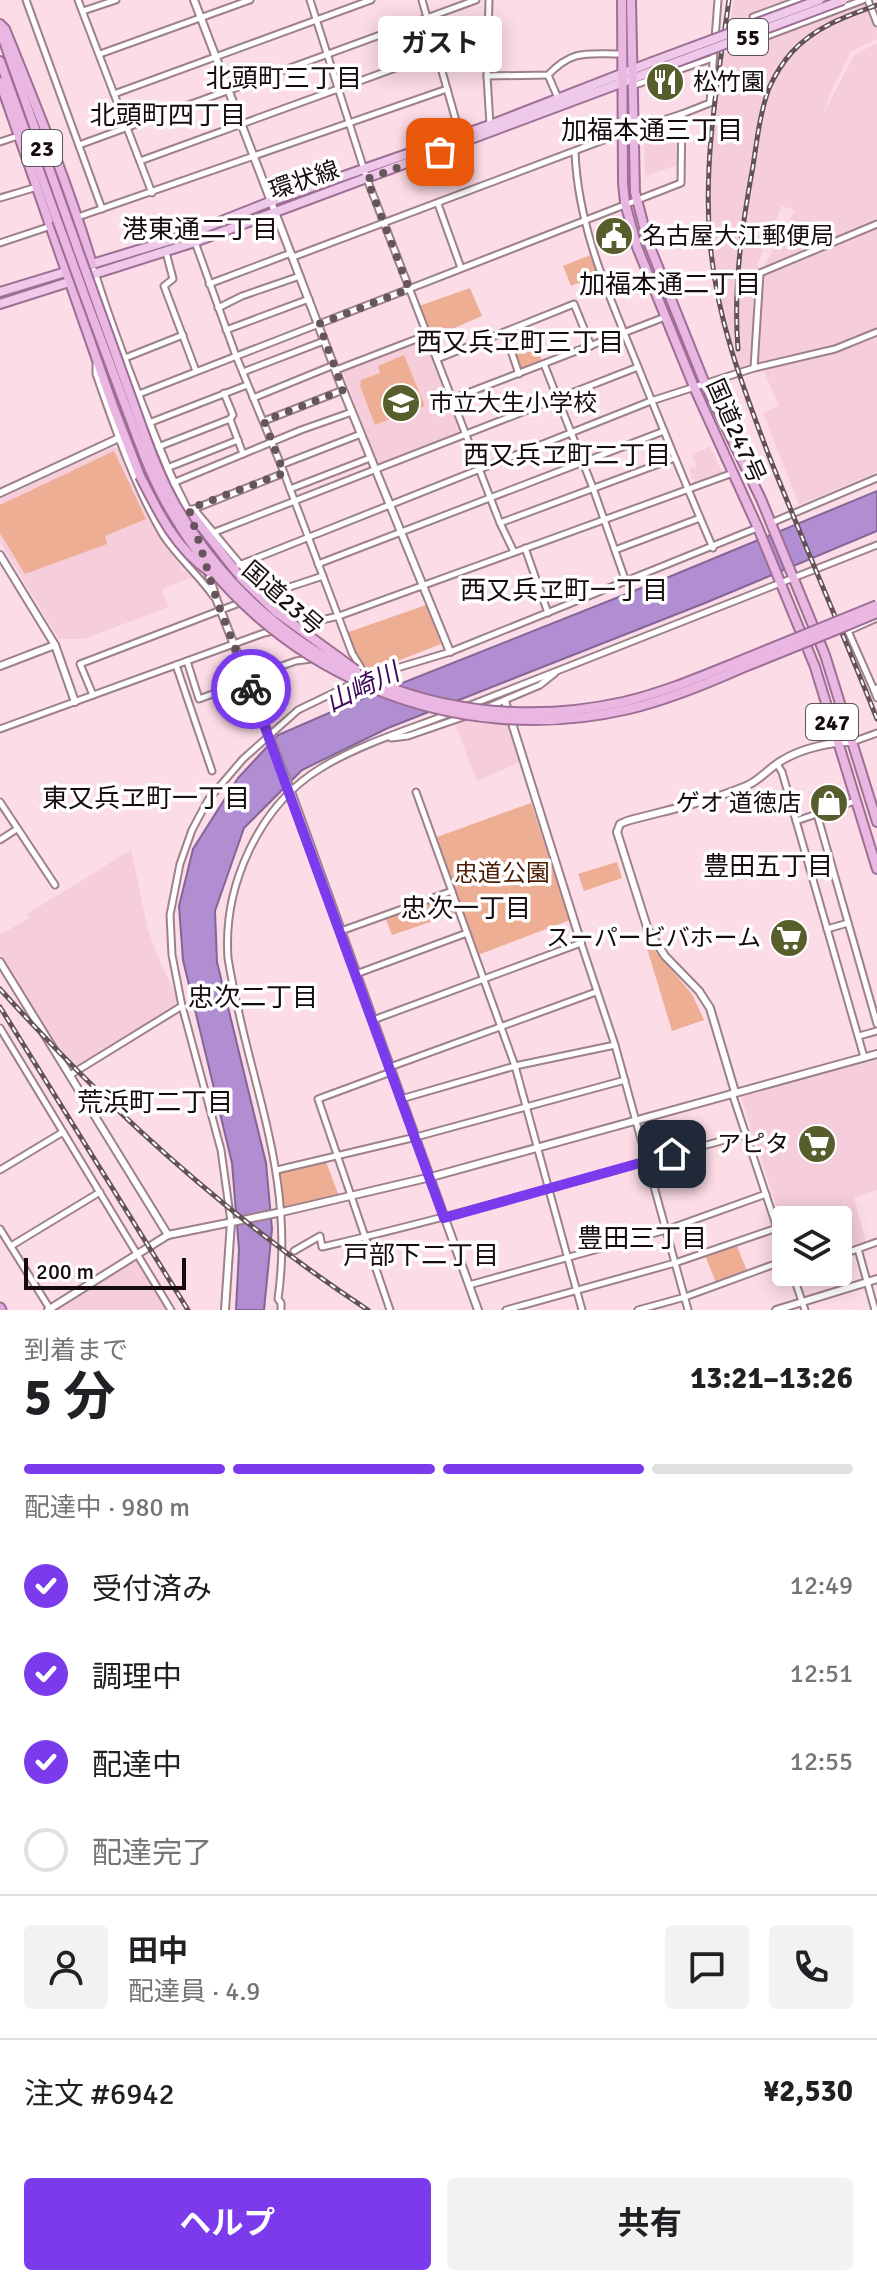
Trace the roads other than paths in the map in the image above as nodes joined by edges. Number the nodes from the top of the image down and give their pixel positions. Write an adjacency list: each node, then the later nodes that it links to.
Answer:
1 (26, 0): 54 (street)
2 (78, 0): 18 (street)
3 (116, 0): 18 (street)
4 (194, 0): 19 (street)
5 (250, 0): 19 (street)
6 (310, 0): 21 (street)
7 (371, 0): 21 (street)
8 (422, 0): 20 (street)
9 (476, 0): 20 (street)
10 (489, 0): 24 (street)
11 (622, 0): 30 (highway, 国道247号 / 247)
12 (631, 0): 37 (highway, 国道247号 / 247)
13 (718, 0): 32 (street)
14 (799, 0): 25 (street)
15 (819, 0): 34 (main road, 環状線 / 55, bridge)
16 (843, 0): 34 (main road, 環状線 / 55, bridge)
17 (865, 0): 22 (street); 25 (street)
18 (82, 11): 28 (street)
19 (201, 17): 28 (street); 31 (street)
20 (427, 17): 27 (street); 29 (street)
21 (316, 19): 29 (street); 31 (street)
22 (877, 23)
23 (0, 27): 67 (highway); 187 (highway, 国道23号 / 23, bridge)
24 (489, 34): 27 (street); 36 (street)
25 (761, 38): 26 (street)
26 (743, 45)
27 (437, 53): 40 (street); 41 (street)
28 (100, 54): 42 (street)
29 (326, 54): 39 (street); 40 (street)
30 (621, 54): 35 (street); 37 (highway, 国道247号 / 247)
31 (216, 56): 39 (street); 42 (street)
32 (713, 58): 37 (street); 44 (street)
33 (0, 61): 38 (highway, 国道23号 / 23)
34 (652, 66): 37 (main road, 環状線 / 55)
35 (548, 75): 36 (street); 43 (street)
36 (487, 76): 47 (street)
37 (628, 77): 43 (main road, 環状線 / 55); 49 (highway, 国道247号 / 247); 50 (highway, 国道247号 / 247); 58 (main road, 環状線 / 55)
38 (3, 87): 52 (highway); 169 (highway, 国道23号 / 23, bridge)
39 (230, 89): 46 (street); 48 (street)
40 (338, 89): 45 (street); 46 (street)
41 (447, 89): 45 (street); 51 (street)
42 (114, 94): 48 (street)
43 (558, 98): 47 (main road, 環状線 / 55)
44 (682, 114): 49 (street); 62 (street)
45 (348, 122): 56 (street); 58 (street)
46 (244, 125): 56 (street); 57 (street)
47 (490, 125): 51 (main road, 環状線 / 55)
48 (126, 127): 54 (street); 57 (street)
49 (633, 130): 62 (highway, 国道247号 / 247)
50 (622, 133): 55 (street); 63 (highway, 国道247号 / 247)
51 (460, 135): 58 (main road, 環状線 / 55)
52 (19, 136): 53 (street); 59 (highway)
53 (0, 142)
54 (79, 145): 66 (street)
55 (575, 152): 64 (street); 68 (street)
56 (254, 157): 60 (street); 65 (street)
57 (140, 161): 60 (street)
58 (366, 174): 65 (main road, 環状線 / 55); 69 (street)
59 (38, 187): 61 (street); 71 (highway)
60 (152, 193): 66 (street)
61 (0, 198)
62 (636, 200): 63 (street); 109 (highway, 国道247号 / 247)
63 (625, 203): 68 (street); 88 (highway, 国道247号 / 247)
64 (438, 204): 69 (street); 77 (street)
65 (274, 205): 72 (main road, 環状線 / 55); 75 (street); 76 (main road, 環状線 / 55)
66 (102, 209): 67 (street)
67 (78, 217): 76 (highway)
68 (584, 220): 77 (street); 93 (street)
69 (384, 223): 75 (street); 83 (street)
70 (877, 224): 105 (street)
71 (51, 226): 73 (street); 78 (highway)
72 (195, 242): 74 (main road, 環状線 / 55); 82 (street)
73 (0, 243)
74 (166, 252): 79 (main road, 環状線 / 55); 94 (street)
75 (292, 255): 80 (street); 82 (street)
76 (92, 264): 78 (main road, 環状線 / 55); 79 (street)
77 (461, 268): 83 (street)
78 (67, 270): 81 (highway); 84 (main road, 環状線)
79 (94, 274): 81 (main road, 環状線 / 55); 100 (street)
80 (300, 276): 85 (street); 87 (street)
81 (70, 281): 86 (main road, 環状線); 98 (highway)
82 (209, 284): 87 (street)
83 (409, 289): 89 (street); 95 (street)
84 (0, 292)
85 (309, 299): 89 (street); 90 (street)
86 (0, 304)
87 (218, 308): 90 (street)
88 (665, 317): 93 (street); 111 (highway, 国道247号 / 247)
89 (319, 324): 96 (street); 99 (street)
90 (226, 330): 99 (street)
91 (877, 332): 105 (street)
92 (505, 333): 97 (street); 101 (street); 108 (street)
93 (624, 333): 97 (street); 103 (street)
94 (183, 335): 100 (street); 106 (street)
95 (427, 335): 101 (street); 104 (street)
96 (324, 341): 104 (street); 107 (street)
97 (591, 346): 102 (street)
98 (96, 354): 127 (street); 169 (highway, bridge)
99 (236, 356): 106 (street); 107 (street)
100 (125, 358): 114 (street)
101 (437, 359): 116 (street)
102 (544, 364): 108 (street); 117 (street)
103 (638, 367): 117 (street); 118 (street)
104 (335, 368): 112 (street); 115 (street)
105 (754, 368): 109 (street)
106 (196, 371): 114 (street)
107 (243, 372): 110 (street)
108 (519, 374): 116 (street)
109 (705, 384): 111 (street); 154 (highway, 国道247号 / 247)
110 (247, 385): 113 (street); 115 (street)
111 (694, 387): 118 (street); 140 (highway, 国道247号 / 247)
112 (343, 390): 119 (street); 121 (street)
113 (224, 393): 120 (street); 122 (street)
114 (139, 394): 122 (street)
115 (253, 398): 121 (street)
116 (452, 399): 126 (street)
117 (558, 399): 125 (street); 126 (street)
118 (651, 401): 123 (street); 125 (street)
119 (352, 412): 124 (street); 129 (street)
120 (230, 419): 128 (street); 130 (street)
121 (264, 421): 129 (street)
122 (149, 423): 130 (street)
123 (664, 431): 133 (street); 134 (street)
124 (361, 434): 132 (street); 135 (street)
125 (570, 434): 134 (street); 137 (street)
126 (466, 435): 137 (street); 138 (street)
127 (119, 438): 146 (street); 174 (street)
128 (238, 440): 131 (street); 136 (street)
129 (271, 442): 131 (street); 135 (street)
130 (158, 447): 136 (street)
131 (243, 454): 142 (street)
132 (370, 458): 138 (street); 145 (street)
133 (675, 458): 143 (street); 144 (street)
134 (583, 464): 143 (street); 147 (street)
135 (281, 465): 139 (street)
136 (167, 468): 142 (street)
137 (479, 468): 147 (street); 149 (street)
138 (375, 470): 148 (street); 149 (street)
139 (284, 473): 145 (street); 150 (street)
140 (733, 473): 144 (street); 155 (highway, 国道247号 / 247)
141 (877, 478): 154 (street)
142 (173, 483): 150 (street)
143 (593, 488): 152 (street); 153 (street)
144 (688, 488): 151 (street); 152 (street)
145 (290, 489): 148 (street)
146 (0, 493)
147 (490, 498): 153 (street); 157 (street)
148 (295, 501): 156 (street); 158 (street)
149 (390, 503): 157 (street); 158 (street)
150 (191, 510): 156 (street); 174 (street); 187 (highway, bridge)
151 (700, 518): 161 (street); 162 (street)
152 (604, 520): 160 (street); 162 (street)
153 (500, 523): 163 (street)
154 (772, 525): 167 (highway, 国道247号 / 247)
155 (759, 530): 161 (street); 170 (highway, 国道247号 / 247)
156 (215, 532): 166 (street)
157 (402, 532): 165 (street); 172 (street)
158 (308, 536): 165 (street); 166 (street)
159 (877, 545): 167 (street)
160 (525, 548): 163 (street); 176 (street)
161 (713, 548): 171 (street)
162 (615, 550): 171 (street)
163 (514, 552): 172 (street)
164 (0, 555): 180 (street)
165 (318, 564): 168 (street)
166 (239, 565): 173 (street)
167 (791, 575): 170 (street); 199 (highway, 国道247号 / 247)
168 (323, 576): 173 (street); 177 (street)
169 (218, 577): 178 (highway, 国道23号 / 23, bridge)
170 (780, 581): 186 (street); 198 (highway, 国道247号 / 247)
171 (626, 582): 176 (street)
172 (423, 586): 177 (street); 181 (street)
173 (266, 595): 174 (street)
174 (218, 605): 179 (street); 190 (street)
175 (877, 605): 187 (highway, 国道23号 / 23, bridge)
176 (548, 613): 181 (street)
177 (339, 616): 179 (street); 182 (street)
178 (877, 616): 189 (street)
179 (234, 644): 183 (street); 188 (street)
180 (55, 645): 185 (street); 193 (street)
181 (450, 652): 187 (street)
182 (352, 653): 187 (street); 188 (street)
183 (187, 661): 184 (street); 188 (street)
184 (176, 665): 190 (street); 201 (street)
185 (0, 666)
186 (559, 670): 192 (street); 197 (street)
187 (367, 678): 196 (street)
188 (247, 680): 196 (street)
189 (875, 689): 191 (street)
190 (93, 695): 193 (street)
191 (877, 698)
192 (505, 701): 197 (street); 218 (street)
193 (75, 702): 194 (street)
194 (0, 729)
195 (877, 733): 199 (street)
196 (269, 736): 202 (street); 223 (street)
197 (383, 739): 202 (street)
198 (838, 742): 199 (street); 200 (street); 204 (highway, 国道247号 / 247)
199 (852, 742): 208 (highway, 国道247号 / 247)
200 (777, 764): 207 (street); 237 (street)
201 (212, 771)
202 (290, 791): 216 (street); 248 (street)
203 (416, 792): 213 (street)
204 (856, 801): 206 (street); 211 (highway, 国道247号 / 247)
205 (0, 802): 209 (street)
206 (817, 814): 207 (street); 214 (street)
207 (796, 821): 215 (street)
208 (877, 822)
209 (17, 829): 210 (street); 212 (street)
210 (0, 840)
211 (877, 869)
212 (55, 885)
213 (452, 891): 216 (street); 217 (street)
214 (848, 923): 215 (street); 225 (street)
215 (827, 929): 229 (street)
216 (341, 931): 220 (street)
217 (467, 933): 220 (street); 221 (street)
218 (581, 943): 221 (street); 222 (street)
219 (0, 962): 235 (street)
220 (356, 974): 224 (street)
221 (483, 979): 224 (street); 226 (street)
222 (596, 992): 226 (street); 230 (street)
223 (182, 1006): 235 (street); 257 (street)
224 (373, 1020): 234 (street)
225 (877, 1024)
226 (501, 1027): 233 (street); 234 (street)
227 (0, 1028): 241 (street)
228 (877, 1031): 229 (street)
229 (858, 1036): 232 (street)
230 (615, 1045): 233 (street); 236 (street)
231 (877, 1054): 232 (street)
232 (864, 1057): 237 (street)
233 (515, 1066): 238 (street); 239 (street)
234 (390, 1070): 238 (street); 245 (street)
235 (70, 1075): 261 (street)
236 (625, 1080): 239 (street); 240 (street)
237 (734, 1092): 240 (street); 242 (street)
238 (401, 1099): 243 (street)
239 (527, 1107): 243 (street); 244 (street)
240 (636, 1120): 244 (street); 246 (street)
241 (63, 1132): 247 (street); 251 (street)
242 (747, 1134): 246 (street); 252 (street)
243 (416, 1137): 245 (street); 249 (street)
244 (538, 1147): 249 (street); 250 (street)
245 (336, 1156): 248 (street); 253 (street)
246 (647, 1161): 250 (street); 259 (street)
247 (0, 1170)
248 (277, 1170): 254 (street)
249 (431, 1177): 253 (street); 256 (street)
250 (548, 1188): 256 (street); 269 (street)
251 (100, 1192): 264 (street); 268 (street)
252 (766, 1194): 255 (street); 259 (street)
253 (350, 1196): 254 (street); 262 (street)
254 (280, 1212): 257 (street); 284 (street)
255 (772, 1213)
256 (444, 1218): 262 (street); 274 (street)
257 (232, 1221): 261 (street); 283 (street)
258 (0, 1229): 264 (street)
259 (666, 1230): 269 (street); 270 (street)
260 (772, 1230): 270 (street)
261 (168, 1235): 268 (street)
262 (365, 1237): 266 (street); 285 (street)
263 (877, 1242): 265 (street)
264 (11, 1246): 281 (street)
265 (858, 1249): 267 (street); 273 (street)
266 (294, 1251)
267 (852, 1251)
268 (138, 1254): 281 (street); 282 (street)
269 (568, 1257): 274 (street); 276 (street)
270 (675, 1263): 276 (street); 277 (street)
271 (772, 1263): 277 (street)
272 (877, 1279): 273 (street)
273 (868, 1282): 279 (street); 292 (street)
274 (468, 1286): 286 (street)
275 (797, 1286): 279 (street)
276 (577, 1291): 287 (street); 288 (street)
277 (685, 1297): 289 (street); 290 (street)
278 (0, 1301): 280 (highway)
279 (803, 1306): 291 (street)
280 (2, 1309)
281 (49, 1309)
282 (171, 1310)
283 (225, 1310)
284 (278, 1310)
285 (390, 1310)
286 (478, 1310)
287 (506, 1310)
288 (582, 1310)
289 (638, 1310)
290 (688, 1310)
291 (776, 1310)
292 (875, 1310)

